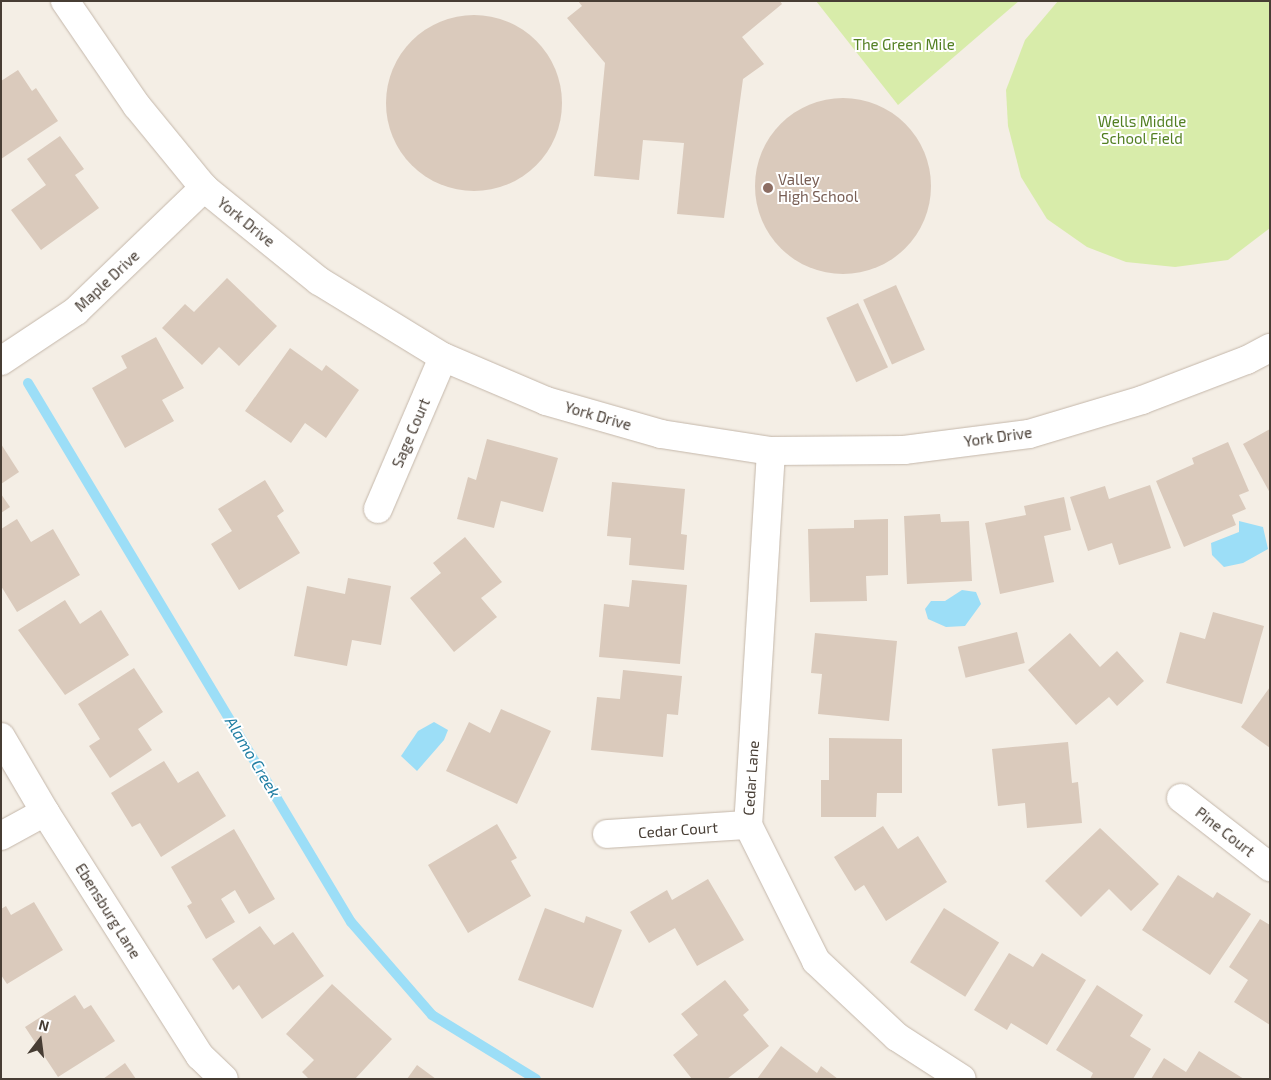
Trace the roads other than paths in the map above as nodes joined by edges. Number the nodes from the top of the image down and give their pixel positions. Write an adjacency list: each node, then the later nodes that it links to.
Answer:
1 (65, 1): 2 (street, York Drive)
2 (204, 188): 4 (street, York Drive); 5 (street, Maple Drive)
3 (1270, 348): 6 (street, York Drive)
4 (443, 357): 6 (street, York Drive); 7 (street, Sage Court)
5 (1, 361)
6 (771, 450): 11 (street, Cedar Lane)
7 (378, 509)
8 (1, 737): 10 (street, Ebensburg Lane)
9 (1181, 798): 14 (street, Pine Court)
10 (45, 812): 13 (street); 15 (street, Ebensburg Lane)
11 (748, 825): 12 (street, Cedar Court); 16 (street, Cedar Lane)
12 (608, 834)
13 (1, 836)
14 (1270, 867)
15 (224, 1079)
16 (962, 1079)

